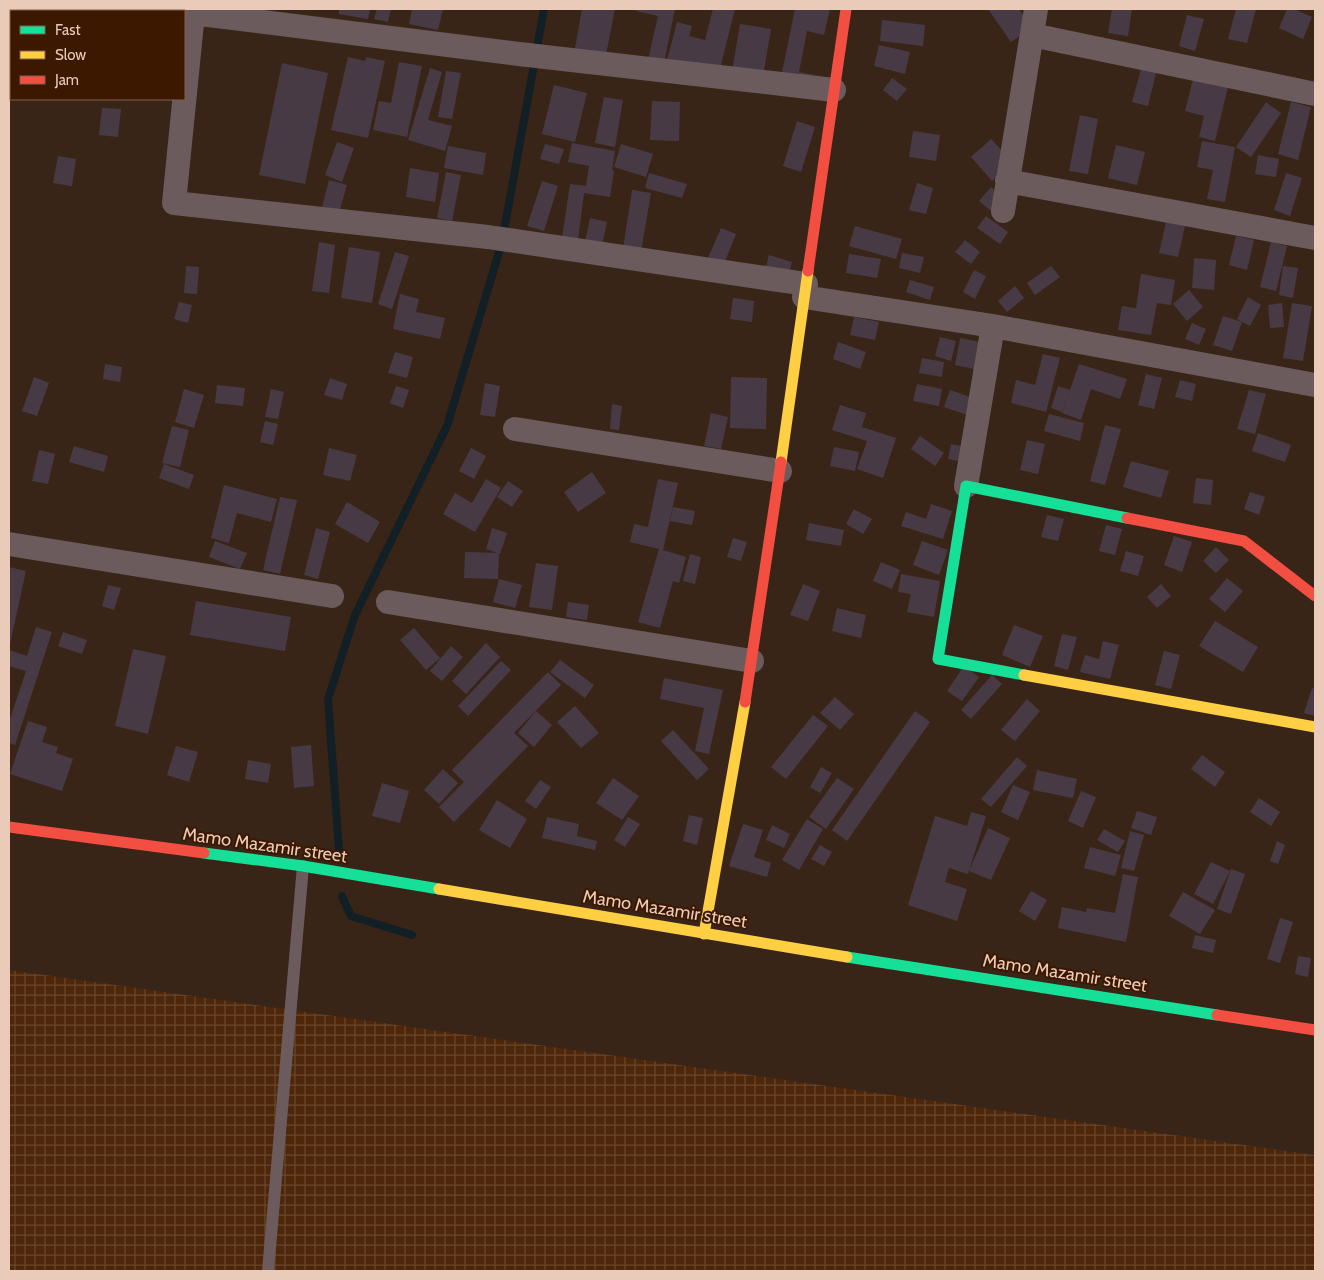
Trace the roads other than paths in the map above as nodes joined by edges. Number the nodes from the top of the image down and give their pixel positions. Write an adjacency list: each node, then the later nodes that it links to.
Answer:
1 (151, 9): 4 (street)
2 (846, 9): 7 (street)
3 (1036, 9): 6 (street)
4 (167, 10)
5 (185, 11): 7 (street)
6 (1032, 35): 8 (street); 10 (street)
7 (834, 90): 13 (street)
8 (1315, 94)
9 (179, 100): 13 (street)
10 (1008, 181): 11 (street); 12 (street)
11 (1003, 211)
12 (1315, 238)
13 (805, 291): 14 (street); 17 (street)
14 (993, 326): 15 (street); 18 (street)
15 (1315, 385)
16 (514, 429): 17 (street)
17 (780, 471): 23 (street)
18 (966, 486): 21 (street); 24 (street)
19 (9, 544): 20 (street)
20 (332, 596)
21 (1315, 596)
22 (388, 602): 23 (street)
23 (752, 661): 27 (street)
24 (1315, 727)
25 (9, 827): 26 (street, Mamo Mazamir street)
26 (303, 866): 27 (street, Mamo Mazamir street); 29 (lane)
27 (704, 934): 28 (street, Mamo Mazamir street)
28 (1315, 1030)
29 (268, 1271)

